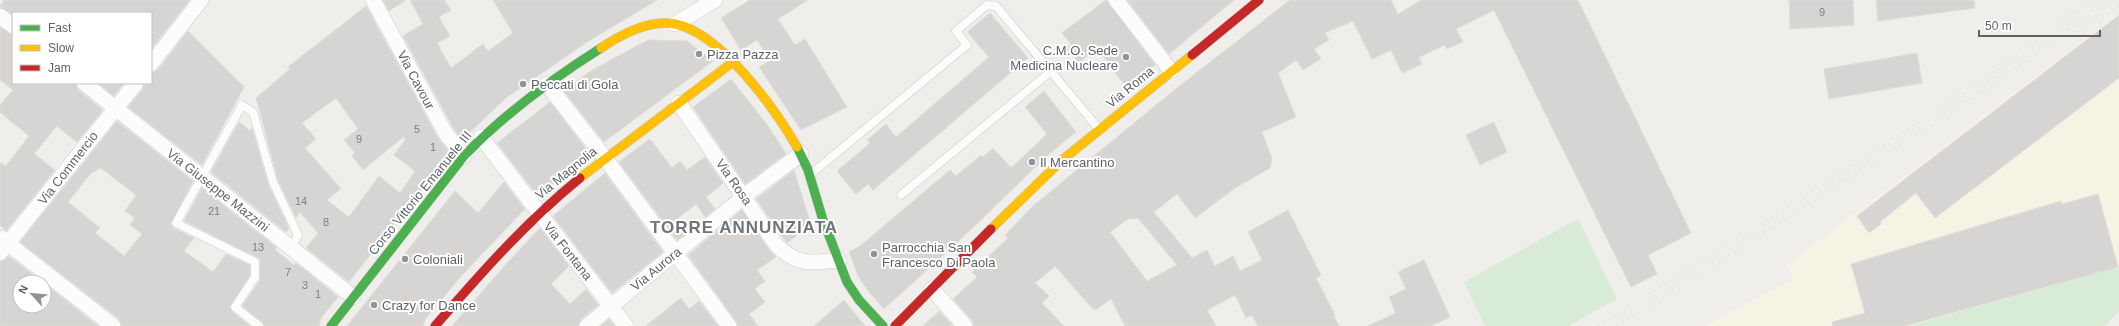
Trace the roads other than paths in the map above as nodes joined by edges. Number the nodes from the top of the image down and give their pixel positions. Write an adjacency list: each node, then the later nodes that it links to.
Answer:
1 (201, 0): 10 (street)
2 (373, 0): 21 (street, Via Cavour)
3 (715, 0): 7 (street)
4 (1116, 0): 11 (street)
5 (1259, 0): 11 (street, Via Roma)
6 (0, 16): 8 (street)
7 (675, 24): 9 (street, Corso Vittorio Emanuele III); 15 (street, Corso Vittorio Emanuele III)
8 (12, 25)
9 (733, 62): 16 (street, Via Magnolia); 20 (street, Corso Vittorio Emanuele III)
10 (152, 63)
11 (1171, 71): 18 (street, Via Roma)
12 (1050, 72): 18 (lane); 23 (lane); 25 (lane)
13 (85, 84): 17 (street, Via Giuseppe Mazzini)
14 (135, 84): 17 (street, Via Commercio)
15 (547, 84): 19 (street, Corso Vittorio Emanuele III); 22 (street)
16 (679, 103): 22 (street, Via Magnolia); 26 (street, Via Rosa)
17 (115, 108): 24 (street, Via Giuseppe Mazzini); 28 (street, Via Commercio)
18 (1099, 130): 32 (street, Via Roma)
19 (481, 137): 21 (street, Corso Vittorio Emanuele III); 27 (street, Via Fontana)
20 (801, 154): 23 (street, Corso Vittorio Emanuele III); 26 (street, Via Aurora)
21 (464, 156): 33 (street, Corso Vittorio Emanuele III)
22 (605, 158): 27 (street, Via Magnolia); 30 (street)
23 (809, 176): 31 (street, Corso Vittorio Emanuele III)
24 (202, 177): 29 (street, Via Giuseppe Mazzini); 29 (lane); 36 (lane)
25 (901, 195)
26 (744, 197): 30 (street, Via Aurora); 31 (street, Via Rosa)
27 (538, 213): 34 (street, Via Fontana); 38 (street, Via Magnolia)
28 (2, 245): 35 (street)
29 (292, 248): 33 (street, Via Giuseppe Mazzini)
30 (676, 252): 34 (street, Via Aurora); 41 (street)
31 (839, 260): 42 (street, Corso Vittorio Emanuele III)
32 (932, 289): 43 (street, Via Roma); 44 (street)
33 (353, 297): 37 (street, Corso Vittorio Emanuele III)
34 (611, 306): 39 (street, Via Aurora); 40 (street, Via Fontana)
35 (113, 326)
36 (259, 326)
37 (331, 326)
38 (435, 326)
39 (587, 326)
40 (626, 326)
41 (728, 326)
42 (882, 326)
43 (896, 326)
44 (965, 326)

